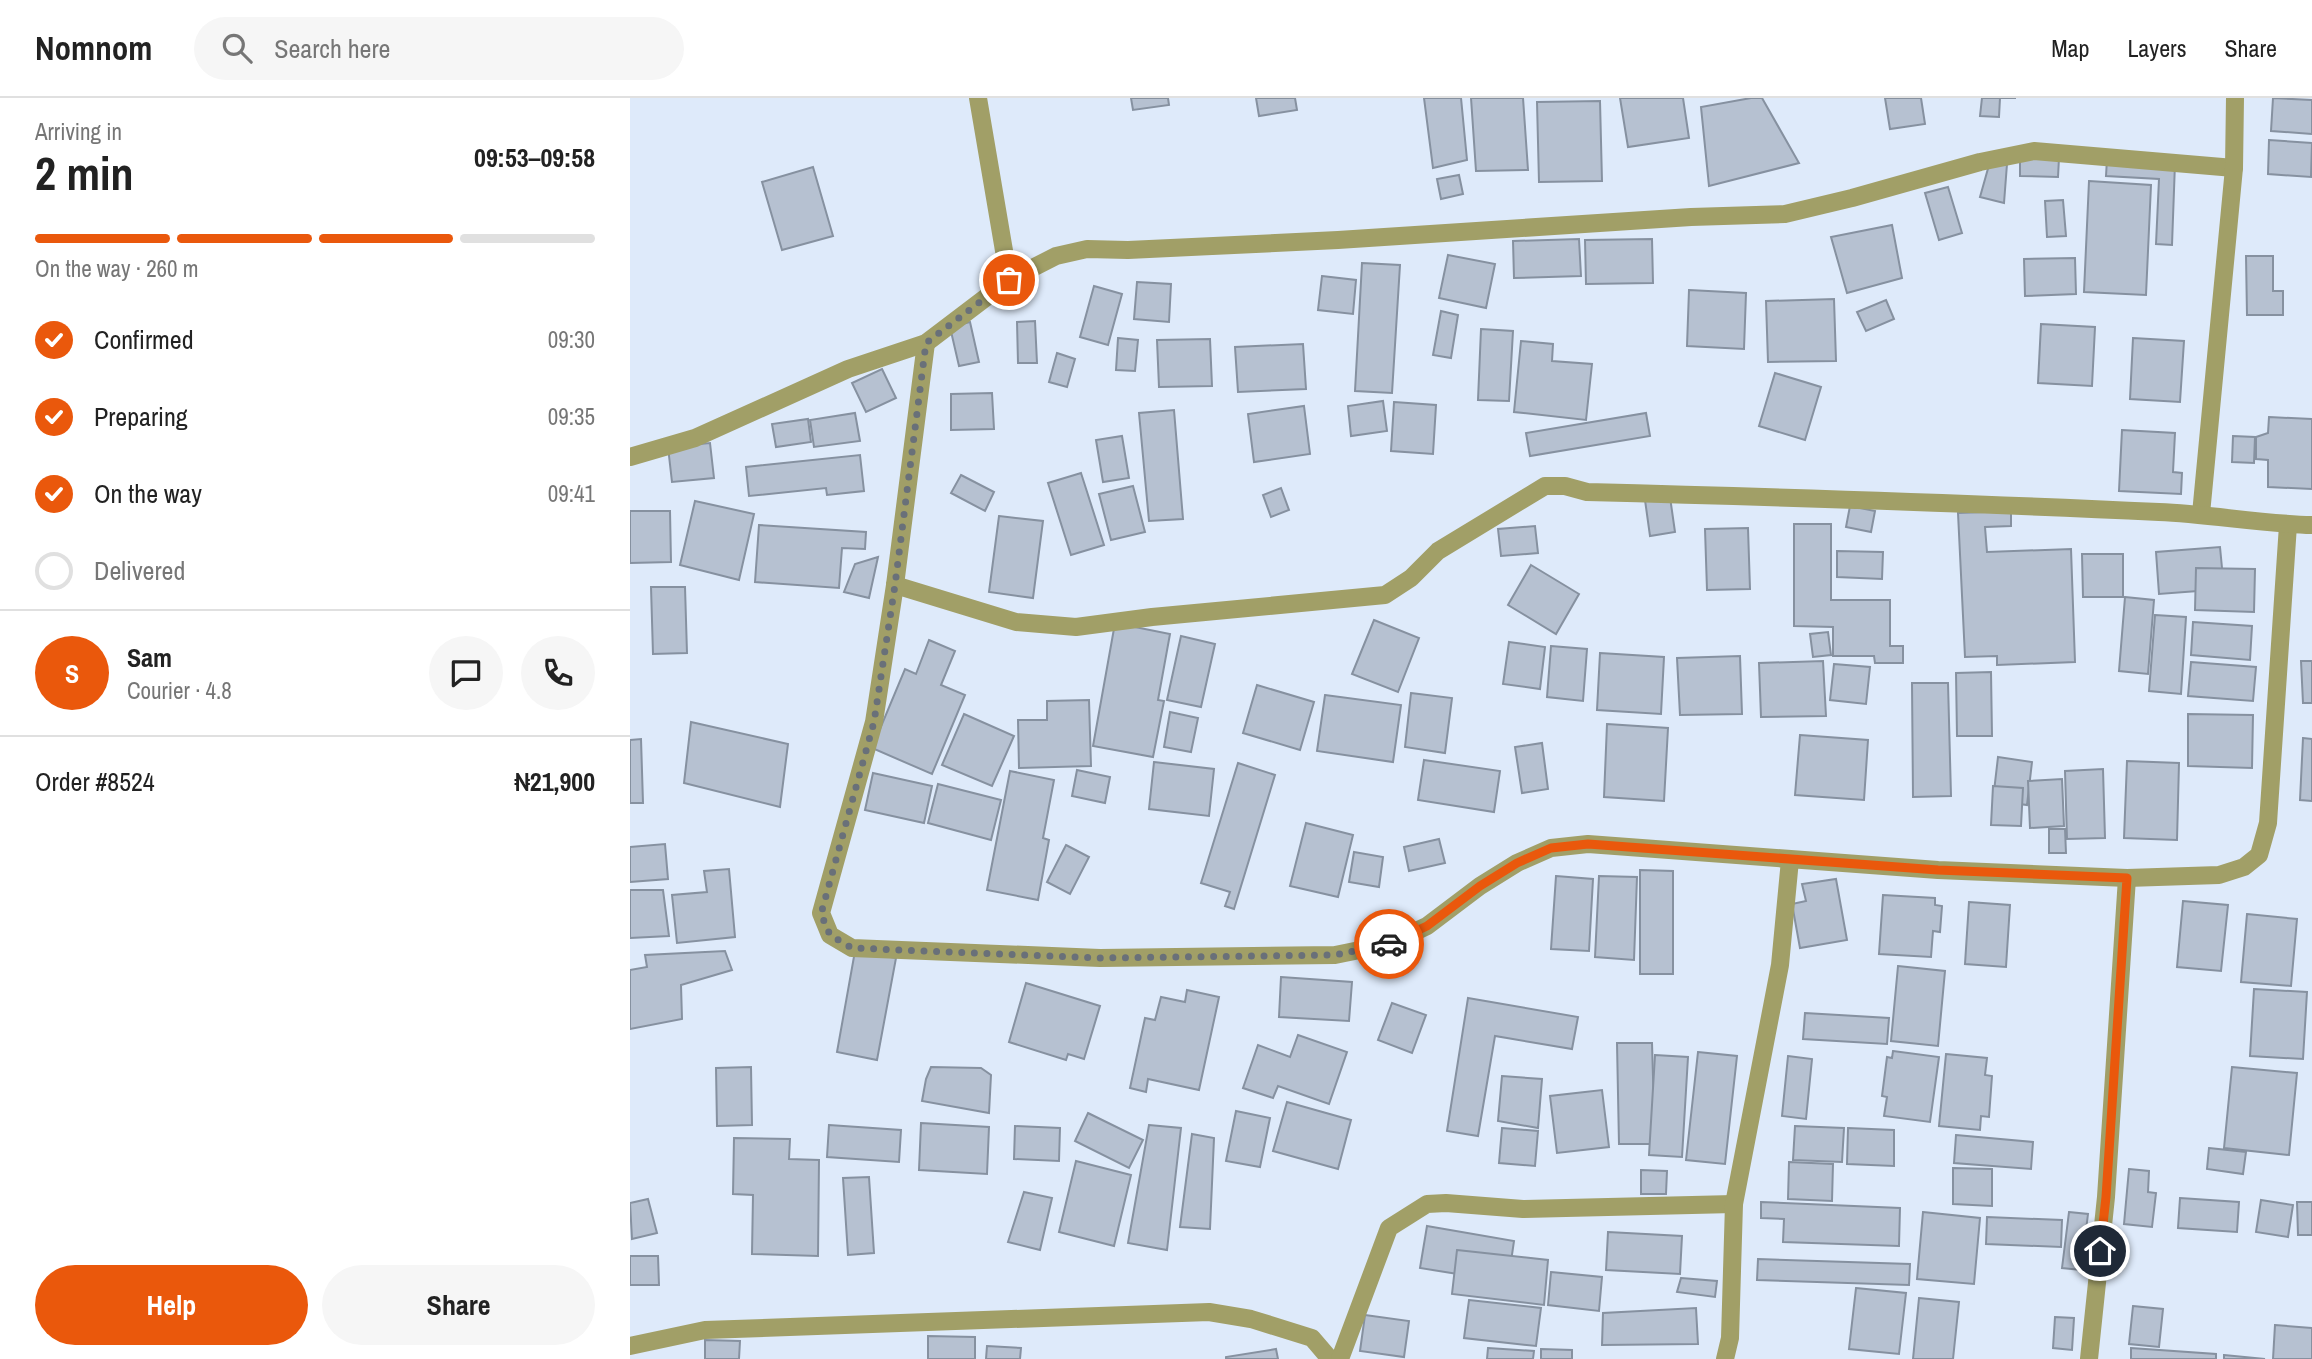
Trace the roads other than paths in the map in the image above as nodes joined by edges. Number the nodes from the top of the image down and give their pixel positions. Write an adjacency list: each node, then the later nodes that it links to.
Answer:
1 (978, 98): 4 (street)
2 (2235, 98): 3 (street)
3 (2234, 168): 4 (street); 7 (street)
4 (1009, 280): 5 (street)
5 (926, 343): 6 (street); 10 (street)
6 (630, 457)
7 (2201, 514): 8 (street); 10 (street)
8 (2288, 525): 9 (street); 12 (street)
9 (2312, 525)
10 (895, 585): 11 (street)
11 (1790, 860): 12 (street); 13 (street)
12 (2127, 878): 19 (street)
13 (1734, 1204): 17 (street); 18 (street)
14 (630, 1332): 15 (street)
15 (638, 1344): 16 (street)
16 (1331, 1359)
17 (1340, 1359)
18 (1725, 1359)
19 (2089, 1359)

